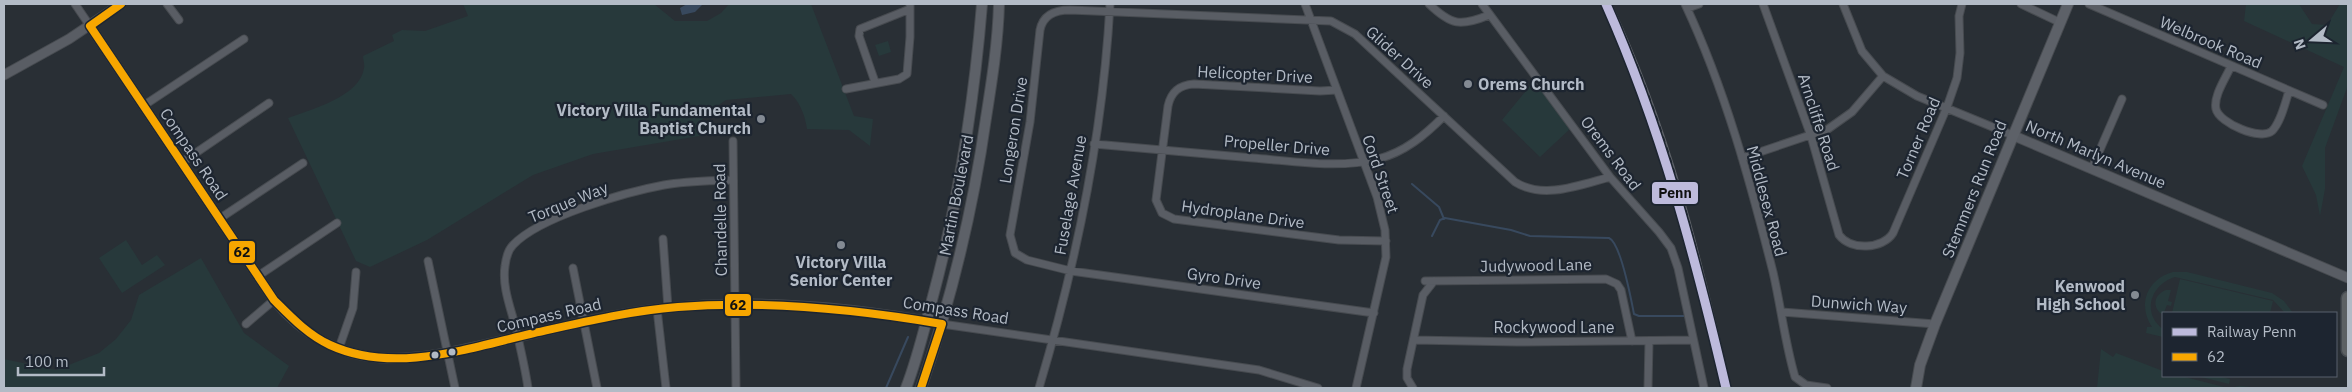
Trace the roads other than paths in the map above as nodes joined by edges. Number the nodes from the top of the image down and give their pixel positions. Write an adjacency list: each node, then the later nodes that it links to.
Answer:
1 (75, 4): 24 (street, Compass Road)
2 (121, 4): 24 (street)
3 (167, 4): 22 (street)
4 (982, 4): 71 (main road, Martin Boulevard)
5 (999, 4): 74 (main road, Martin Boulevard)
6 (1110, 4): 19 (street, Fuselage Avenue)
7 (1305, 4): 21 (street, Cord Street)
8 (1429, 4): 20 (street)
9 (1482, 4): 20 (street, Orems Road)
10 (1699, 4): 18 (street)
11 (1763, 4): 40 (street, Arncliffe Road)
12 (1843, 4): 28 (street, North Marlyn Avenue)
13 (1962, 4): 37 (street, Torner Road)
14 (2021, 4): 23 (street)
15 (2068, 4): 23 (main road, Stemmers Run Road)
16 (2089, 4): 26 (street, Welbrook Road)
17 (910, 6): 29 (street); 29 (street)
18 (1687, 6): 44 (street, Middlesex Road)
19 (1109, 12): 21 (street, Glider Drive); 42 (street, Fuselage Avenue); 58 (street, Longeron Drive)
20 (1489, 15): 49 (street, Orems Road)
21 (1310, 19): 31 (street, Cord Street); 38 (street, Glider Drive)
22 (178, 20)
23 (2059, 22): 39 (main road, Stemmers Run Road)
24 (90, 26): 27 (street); 36 (street, Compass Road)
25 (244, 39): 36 (street)
26 (2231, 66): 32 (street, Welbrook Road); 32 (street)
27 (4, 75)
28 (1883, 76): 37 (street, North Marlyn Avenue); 40 (street)
29 (875, 82): 30 (street)
30 (846, 89)
31 (1337, 90): 43 (street, Helicopter Drive); 45 (street, Cord Street)
32 (2289, 91): 35 (street, Welbrook Road)
33 (2122, 99): 48 (street)
34 (269, 103): 46 (street)
35 (2323, 105)
36 (143, 106): 46 (street, Compass Road)
37 (1947, 108): 39 (street, North Marlyn Avenue); 55 (street, Torner Road)
38 (1444, 116): 45 (street, Propeller Drive); 49 (street, Glider Drive)
39 (2012, 135): 48 (street, North Marlyn Avenue); 75 (main road, Stemmers Run Road)
40 (1811, 136): 44 (street); 55 (street, Arncliffe Road)
41 (733, 141): 50 (street, Chandelle Road)
42 (1094, 144): 43 (street, Propeller Drive); 58 (street, Fuselage Avenue)
43 (1162, 150): 45 (street, Propeller Drive); 54 (street, Hydroplane Drive)
44 (1742, 158): 69 (street, Middlesex Road)
45 (1363, 162): 54 (street, Cord Street)
46 (181, 163): 51 (street, Compass Road)
47 (303, 163): 51 (street)
48 (2092, 168): 61 (street, North Marlyn Avenue)
49 (1610, 177): 79 (street, Orems Road)
50 (732, 180): 66 (street, Chandelle Road); 76 (street, Torque Way)
51 (219, 219): 60 (street, Compass Road)
52 (337, 223): 60 (street)
53 (663, 239): 67 (street)
54 (1386, 241): 70 (street, Cord Street)
55 (1851, 244)
56 (428, 261): 84 (street)
57 (573, 268): 72 (street)
58 (1071, 270): 70 (street, Gyro Drive); 77 (street, Fuselage Avenue)
59 (356, 272): 82 (street)
60 (258, 276): 65 (street, Compass Road)
61 (2348, 278)
62 (1425, 281): 63 (street, Judywood Lane)
63 (1434, 281): 78 (street); 80 (street, Judywood Lane)
64 (2348, 298): 83 (highway)
65 (274, 300): 73 (street); 82 (street, Compass Road)
66 (736, 304): 67 (street, Compass Road); 71 (street, Compass Road); 89 (street, Chandelle Road)
67 (668, 308): 68 (street, Compass Road)
68 (656, 309): 72 (street, Compass Road); 88 (street)
69 (1782, 312): 75 (street, Dunwich Way); 98 (street, Middlesex Road)
70 (1374, 313): 94 (street, Cord Street)
71 (926, 321): 74 (street, Compass Road); 90 (main road, Martin Boulevard)
72 (584, 322): 76 (street, Compass Road); 87 (street)
73 (246, 324)
74 (942, 324): 77 (street, Compass Road); 91 (main road, Martin Boulevard)
75 (1935, 324): 99 (main road, Stemmers Run Road)
76 (518, 337): 84 (street, Compass Road); 86 (street, Torque Way)
77 (1053, 340): 92 (street, Fuselage Avenue); 93 (street, Compass Road)
78 (1414, 340): 80 (street, Rockywood Lane); 95 (street)
79 (1693, 340): 81 (street, Rockywood Lane); 97 (street, Orems Road)
80 (1632, 341): 81 (street, Rockywood Lane)
81 (1649, 341): 96 (street)
82 (339, 348): 84 (street, Compass Road)
83 (2348, 350)
84 (447, 354): 85 (street)
85 (455, 388)
86 (528, 388)
87 (597, 388)
88 (666, 388)
89 (736, 388)
90 (906, 388)
91 (921, 388)
92 (1039, 388)
93 (1318, 388)
94 (1356, 388)
95 (1413, 388)
96 (1648, 388)
97 (1704, 388)
98 (1827, 388)
99 (1916, 388)

